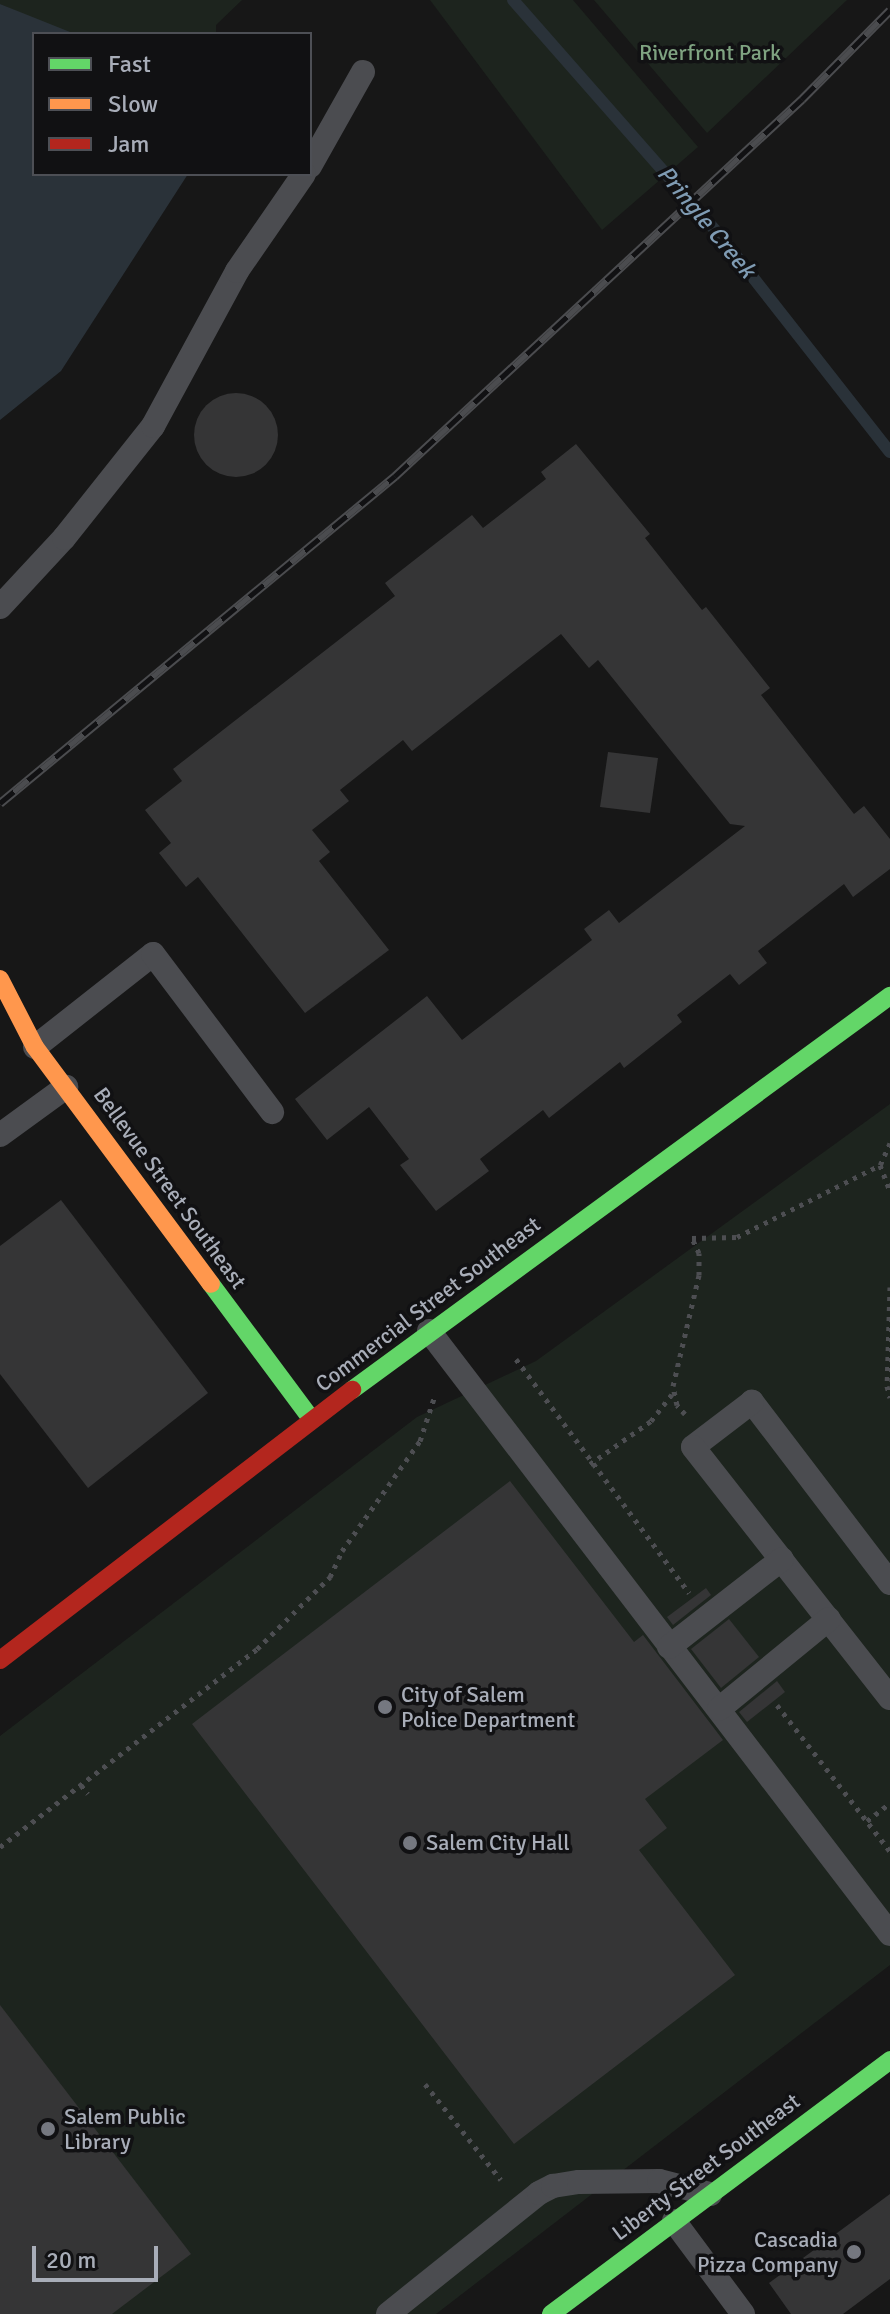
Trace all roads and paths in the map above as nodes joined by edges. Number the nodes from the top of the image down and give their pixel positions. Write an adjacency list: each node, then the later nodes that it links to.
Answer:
1 (363, 72): 2 (lane)
2 (312, 162)
3 (303, 176): 4 (lane)
4 (0, 607)
5 (0, 979): 7 (main road, Bellevue Street Southeast)
6 (890, 996): 16 (main road, Commercial Street Southeast)
7 (35, 1047): 8 (main road, Bellevue Street Southeast); 9 (lane)
8 (66, 1087): 10 (lane); 20 (main road, Bellevue Street Southeast)
9 (272, 1112)
10 (0, 1135)
11 (890, 1143): 12 (path)
12 (880, 1165): 13 (path); 15 (path)
13 (890, 1191)
14 (890, 1287): 19 (path)
15 (687, 1326)
16 (429, 1331): 20 (main road, Commercial Street Southeast); 25 (lane)
17 (437, 1391): 29 (path)
18 (673, 1393): 21 (path)
19 (890, 1398)
20 (312, 1420): 26 (main road, Commercial Street Southeast)
21 (590, 1464)
22 (782, 1559): 23 (lane); 24 (lane); 25 (lane)
23 (890, 1583)
24 (829, 1619): 27 (lane); 28 (lane)
25 (669, 1647): 28 (lane)
26 (0, 1660)
27 (890, 1698)
28 (719, 1709): 34 (lane)
29 (81, 1785): 30 (path); 33 (path)
30 (88, 1794)
31 (890, 1803): 32 (path)
32 (867, 1821)
33 (0, 1847)
34 (890, 1934)
35 (890, 2060): 37 (main road, Liberty Street Southeast)
36 (425, 2084): 38 (path)
37 (710, 2194): 38 (lane); 39 (main road, Liberty Street Southeast)
38 (522, 2207): 40 (lane)
39 (674, 2221): 41 (main road, Liberty Street Southeast); 42 (lane)
40 (388, 2314)
41 (551, 2314)
42 (743, 2314)

